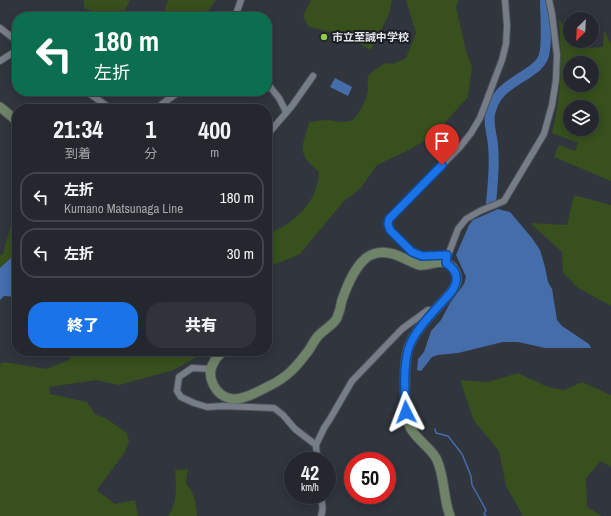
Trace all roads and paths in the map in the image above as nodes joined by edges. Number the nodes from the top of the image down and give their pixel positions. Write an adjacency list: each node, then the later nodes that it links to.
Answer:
1 (241, 0): 4 (street)
2 (505, 0): 19 (street)
3 (549, 0): 19 (street)
4 (237, 12)
5 (0, 28): 6 (street)
6 (12, 37)
7 (12, 53): 8 (street)
8 (0, 61)
9 (313, 76): 16 (street)
10 (272, 90): 16 (street)
11 (93, 96): 13 (street)
12 (173, 96): 14 (street)
13 (104, 104)
14 (162, 104)
15 (0, 107): 17 (main road)
16 (286, 112): 18 (street)
17 (12, 117)
18 (272, 129)
19 (447, 259): 20 (main road); 23 (main road)
20 (436, 310): 25 (street); 29 (main road)
21 (219, 356): 22 (main road)
22 (211, 369): 23 (main road); 24 (street)
23 (224, 396): 24 (street)
24 (223, 406): 25 (street)
25 (316, 445): 26 (street)
26 (316, 452)
27 (323, 504): 28 (street)
28 (322, 516)
29 (450, 516)

